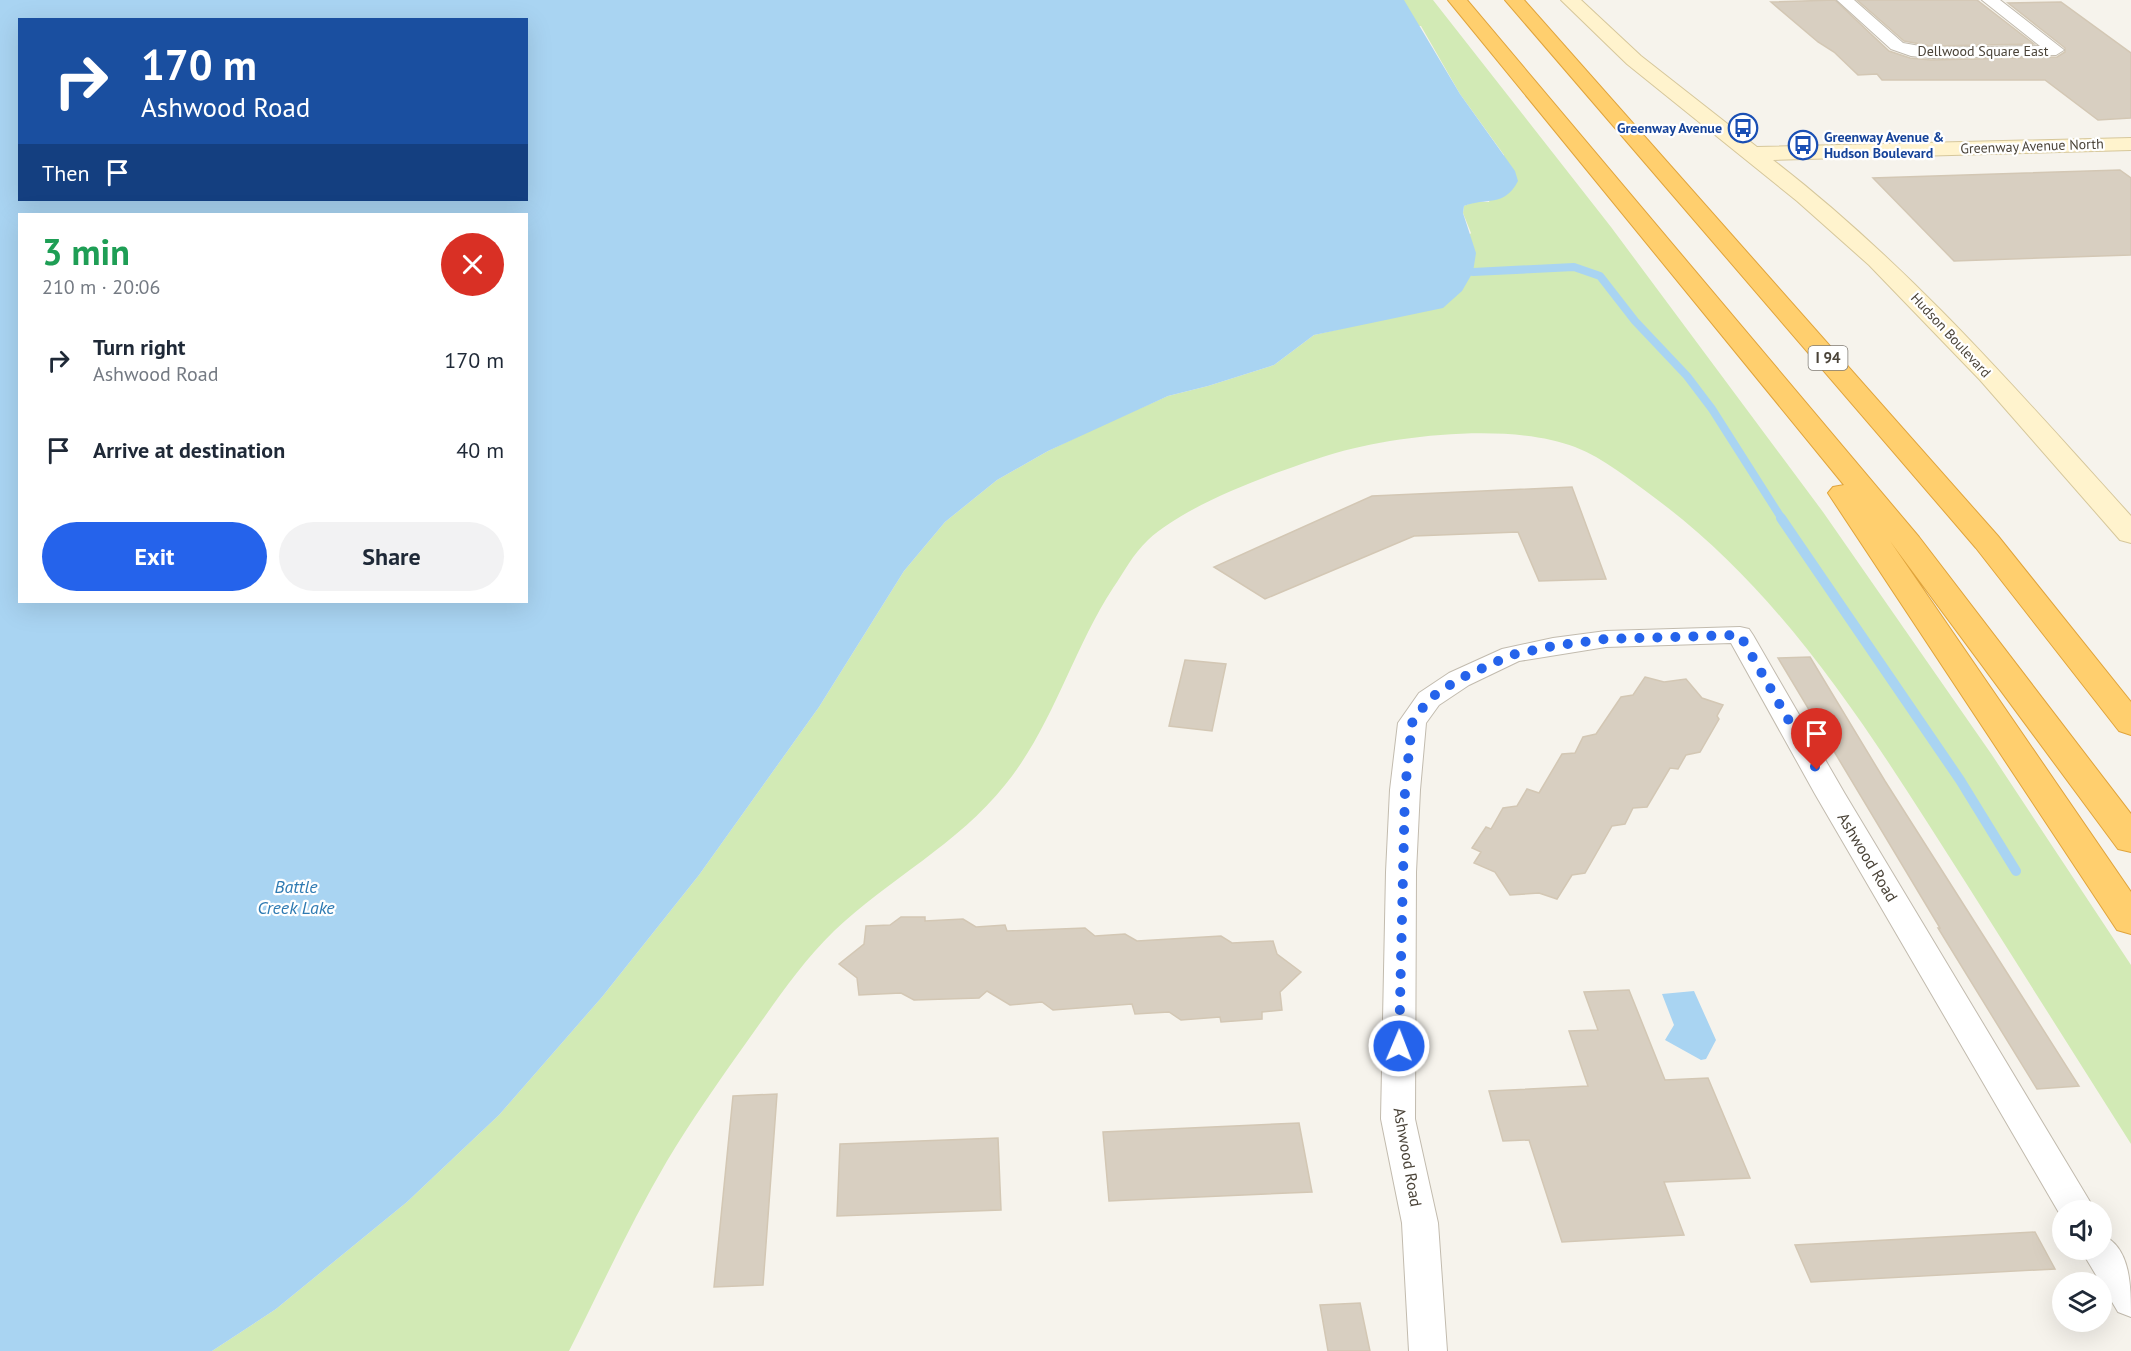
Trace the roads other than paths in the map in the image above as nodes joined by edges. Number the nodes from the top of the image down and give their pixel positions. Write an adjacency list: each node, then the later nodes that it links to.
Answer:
1 (1457, 0): 8 (highway)
2 (1514, 0): 10 (highway, I 94)
3 (1570, 0): 7 (street, Hudson Boulevard)
4 (1845, 0): 5 (street, Dellwood Square East)
5 (1990, 0)
6 (2131, 144): 7 (street, Greenway Avenue North)
7 (1753, 154): 9 (street, Hudson Boulevard)
8 (1754, 358): 11 (highway); 12 (highway)
9 (2131, 534)
10 (2131, 724)
11 (2131, 840)
12 (2131, 921)
13 (2071, 1200): 16 (street, Ashwood Road)
14 (2106, 1260): 15 (street)
15 (2131, 1301)
16 (1428, 1351)

